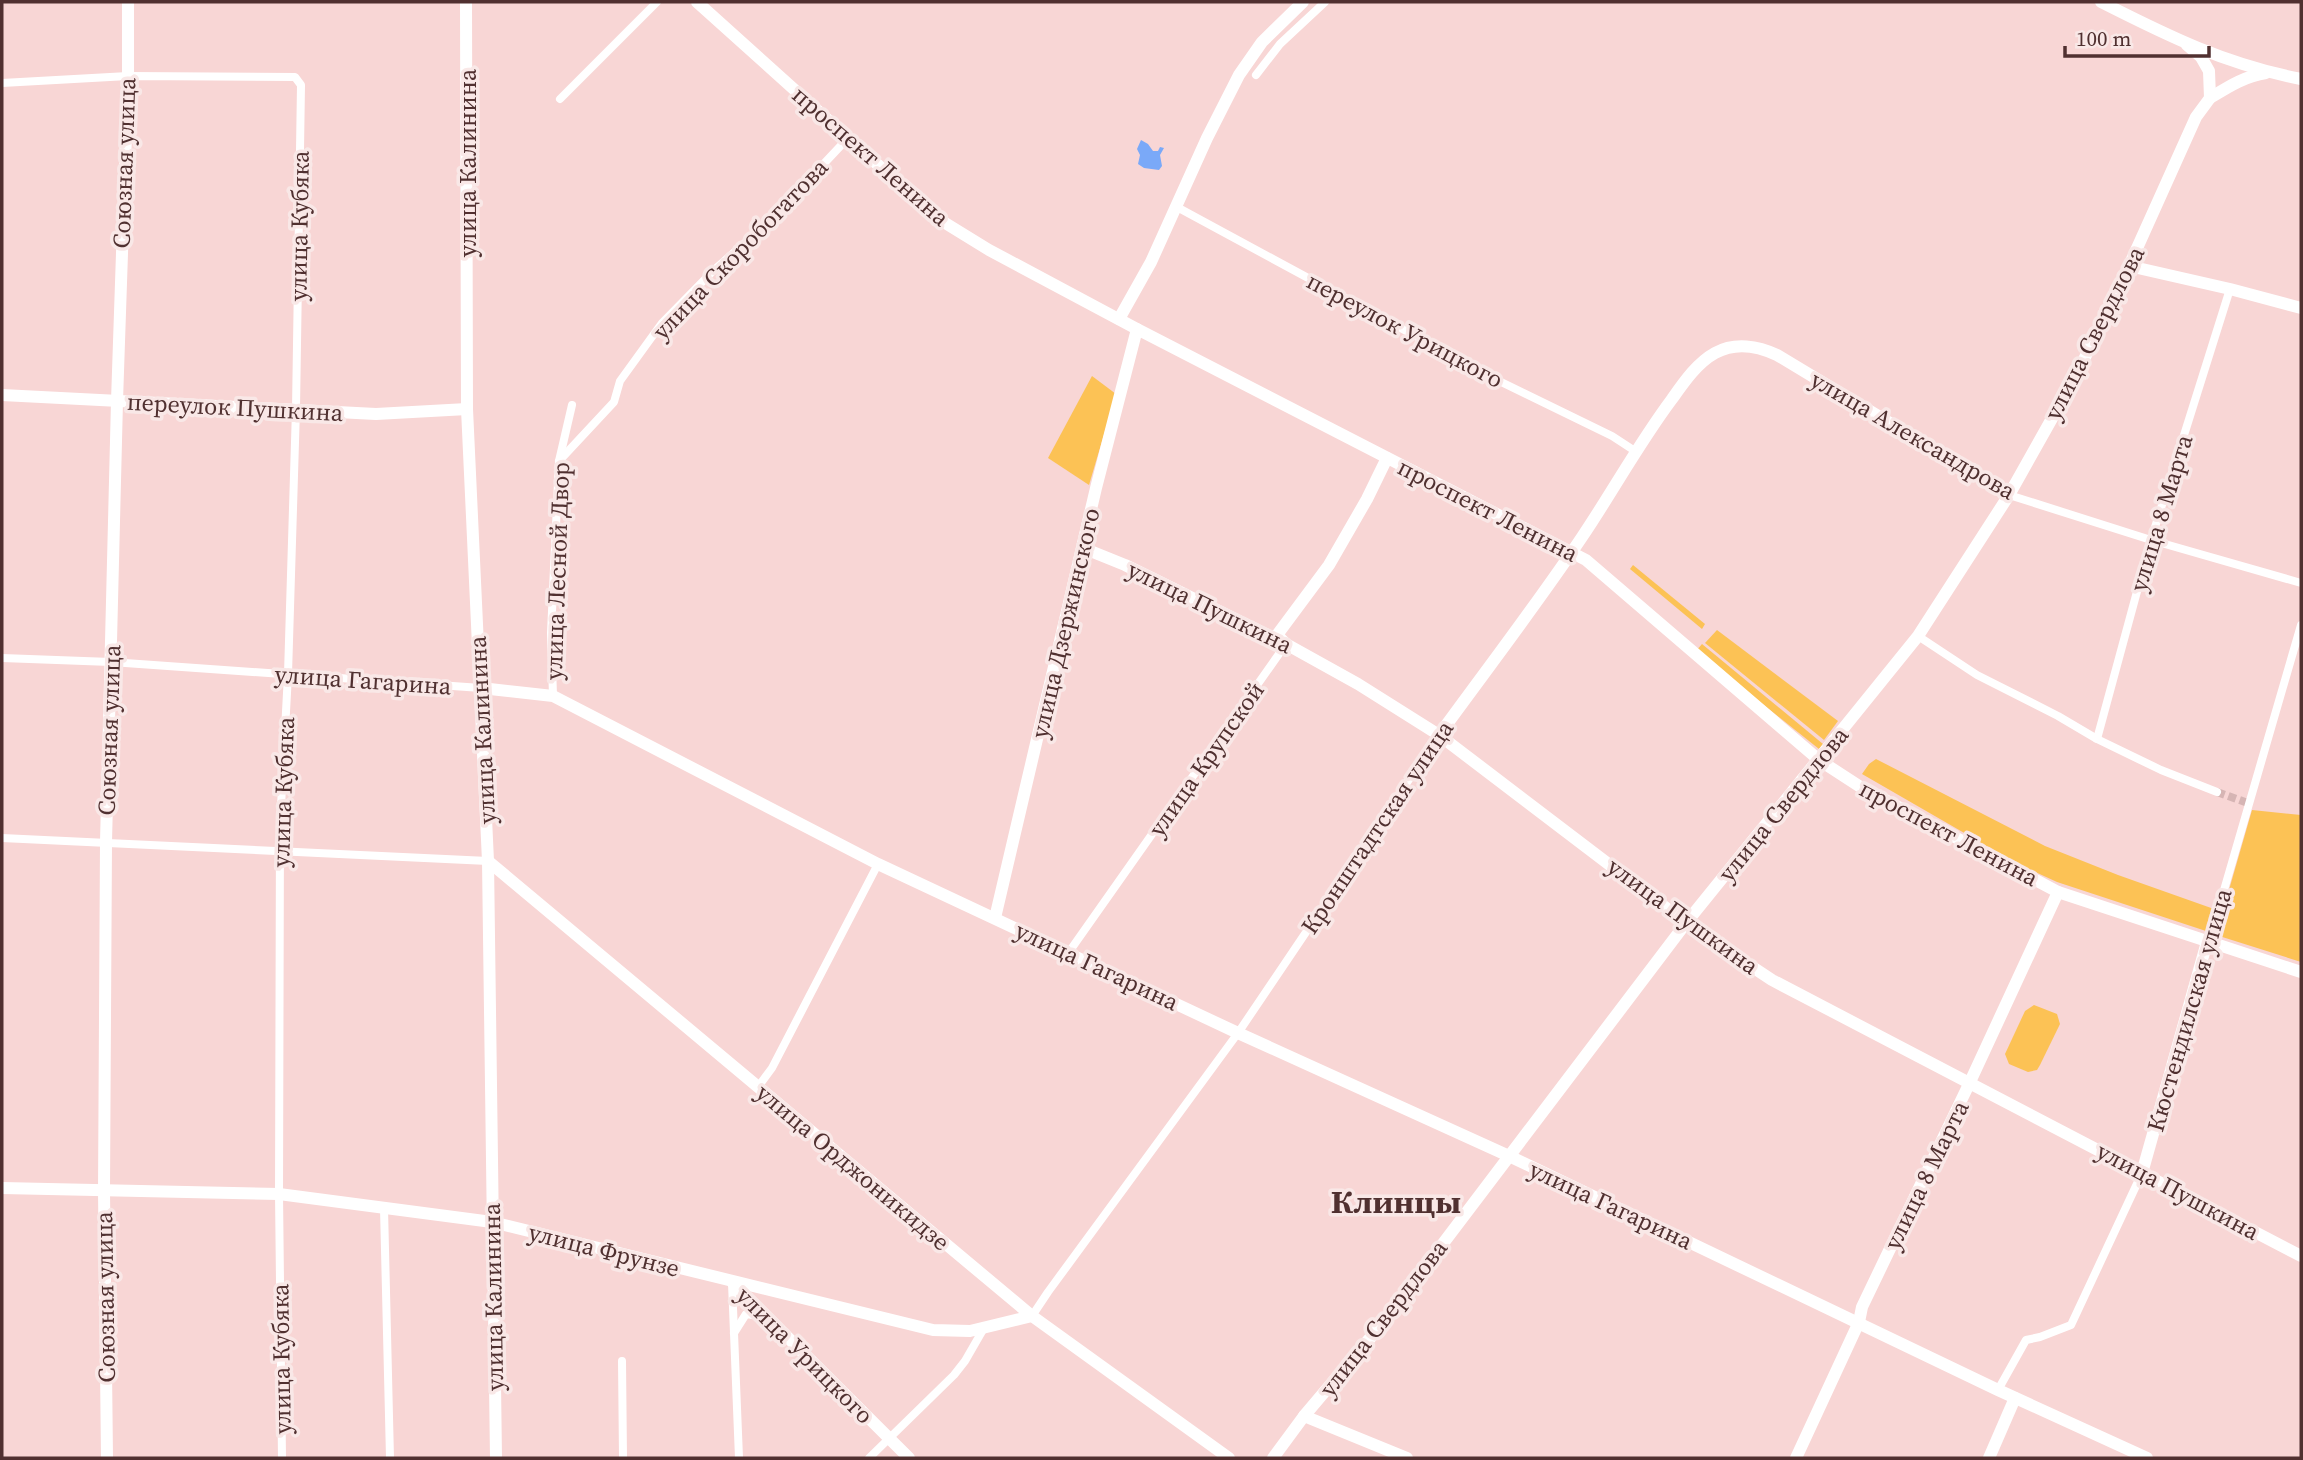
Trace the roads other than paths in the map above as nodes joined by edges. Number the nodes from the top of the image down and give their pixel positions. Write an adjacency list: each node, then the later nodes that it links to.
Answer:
1 (128, 2): 11 (street, Союзная улица)
2 (466, 2): 28 (street, улица Калинина)
3 (657, 2): 15 (street)
4 (697, 2): 16 (street, проспект Ленина)
5 (1325, 2): 10 (street)
6 (2101, 2): 8 (street)
7 (1296, 3): 17 (street)
8 (2187, 45): 9 (street); 14 (street)
9 (2270, 73): 12 (street); 14 (street, улица Свердлова)
10 (1256, 75)
11 (128, 76): 13 (street); 25 (street, Союзная улица); 27 (street, улица Кубяка)
12 (2301, 79)
13 (2, 83)
14 (2210, 98): 18 (street, улица Свердлова)
15 (560, 99)
16 (848, 138): 21 (street, проспект Ленина); 31 (street, улица Скоробогатова)
17 (1175, 206): 21 (street); 29 (street, переулок Урицкого)
18 (2129, 266): 19 (street); 32 (street, улица Свердлова)
19 (2230, 289): 20 (street); 33 (street, улица 8 Марта)
20 (2301, 308)
21 (1119, 319): 22 (street, проспект Ленина)
22 (1137, 328): 30 (street, проспект Ленина); 34 (street, улица Дзержинского)
23 (1729, 347): 29 (street, Кронштадтская улица); 32 (street, улица Александрова)
24 (2, 395): 25 (street, переулок Пушкина)
25 (117, 401): 27 (street, переулок Пушкина); 41 (street, Союзная улица)
26 (572, 405): 31 (street, улица Лесной Двор)
27 (296, 409): 28 (street, переулок Пушкина); 42 (street, улица Кубяка)
28 (467, 409): 43 (street, улица Калинина)
29 (1635, 451): 35 (street, Кронштадтская улица)
30 (1387, 458): 35 (street, проспект Ленина); 39 (street, улица Крупской)
31 (559, 460): 44 (street, улица Лесной Двор)
32 (2009, 495): 33 (street, улица Александрова); 38 (street, улица Свердлова)
33 (2151, 540): 36 (street, улица Александрова); 46 (street, улица 8 Марта)
34 (1083, 548): 39 (street, улица Пушкина); 55 (street, улица Дзержинского)
35 (1572, 551): 45 (street, Кронштадтская улица); 47 (street, проспект Ленина)
36 (2301, 583)
37 (2301, 625): 57 (street, Кюстендилская улица)
38 (1918, 636): 46 (street); 47 (street, улица Свердлова)
39 (1286, 645): 45 (street, улица Пушкина); 58 (street, улица Крупской)
40 (2, 658): 41 (street, улица Гагарина)
41 (111, 662): 42 (street, улица Гагарина); 50 (street, Союзная улица)
42 (288, 674): 43 (street, улица Гагарина); 51 (street, улица Кубяка)
43 (481, 688): 44 (street, улица Гагарина); 52 (street, улица Калинина)
44 (553, 696): 53 (street, улица Гагарина)
45 (1439, 735): 56 (street, улица Пушкина); 60 (street, Кронштадтская улица)
46 (2097, 739): 48 (street)
47 (1819, 760): 54 (street, проспект Ленина); 56 (street, улица Свердлова)
48 (2217, 792)
49 (2, 838): 50 (street)
50 (106, 842): 51 (street); 66 (street, Союзная улица)
51 (281, 851): 52 (street); 67 (street, улица Кубяка)
52 (488, 861): 62 (street, улица Орджоникидзе); 69 (street, улица Калинина)
53 (878, 864): 55 (street, улица Гагарина); 62 (street)
54 (2058, 892): 57 (street, проспект Ленина); 61 (street, улица 8 Марта)
55 (995, 918): 58 (street, улица Гагарина)
56 (1686, 923): 61 (street, улица Пушкина); 63 (street, улица Свердлова)
57 (2207, 942): 59 (street, проспект Ленина); 64 (street, Кюстендилская улица)
58 (1069, 952): 60 (street, улица Гагарина)
59 (2301, 972)
60 (1238, 1033): 63 (street, улица Гагарина); 72 (street, Кронштадтская улица)
61 (1970, 1082): 64 (street, улица Пушкина); 74 (street, улица 8 Марта)
62 (758, 1087): 72 (street, улица Орджоникидзе)
63 (1509, 1156): 74 (street, улица Гагарина); 80 (street, улица Свердлова)
64 (2142, 1173): 70 (street, улица Пушкина); 78 (street, Кюстендилская улица)
65 (2, 1188): 66 (street, улица Фрунзе)
66 (104, 1192): 67 (street, улица Фрунзе); 82 (street, Союзная улица)
67 (279, 1194): 68 (street, улица Фрунзе); 83 (street, улица Кубяка)
68 (384, 1208): 69 (street, улица Фрунзе); 84 (street)
69 (492, 1222): 71 (street, улица Фрунзе); 85 (street, улица Калинина)
70 (2301, 1256)
71 (732, 1282): 73 (street, улица Урицкого); 75 (street, улица Фрунзе); 76 (street)
72 (1032, 1316): 75 (street, улица Фрунзе); 90 (street, улица Орджоникидзе)
73 (766, 1317): 76 (street); 81 (street, улица Урицкого)
74 (1859, 1322): 78 (street, улица Гагарина); 93 (street, улица 8 Марта)
75 (984, 1328): 81 (street)
76 (734, 1334): 87 (street)
77 (622, 1361): 86 (street)
78 (1998, 1390): 79 (street, улица Гагарина)
79 (2015, 1398): 94 (street); 95 (street, улица Гагарина)
80 (1304, 1416): 91 (street, улица Свердлова); 92 (street)
81 (888, 1439): 88 (street); 89 (street, улица Урицкого)
82 (107, 1458)
83 (282, 1458)
84 (390, 1458)
85 (496, 1458)
86 (623, 1458)
87 (739, 1458)
88 (870, 1458)
89 (909, 1458)
90 (1229, 1458)
91 (1273, 1458)
92 (1407, 1458)
93 (1796, 1458)
94 (1989, 1458)
95 (2147, 1458)

